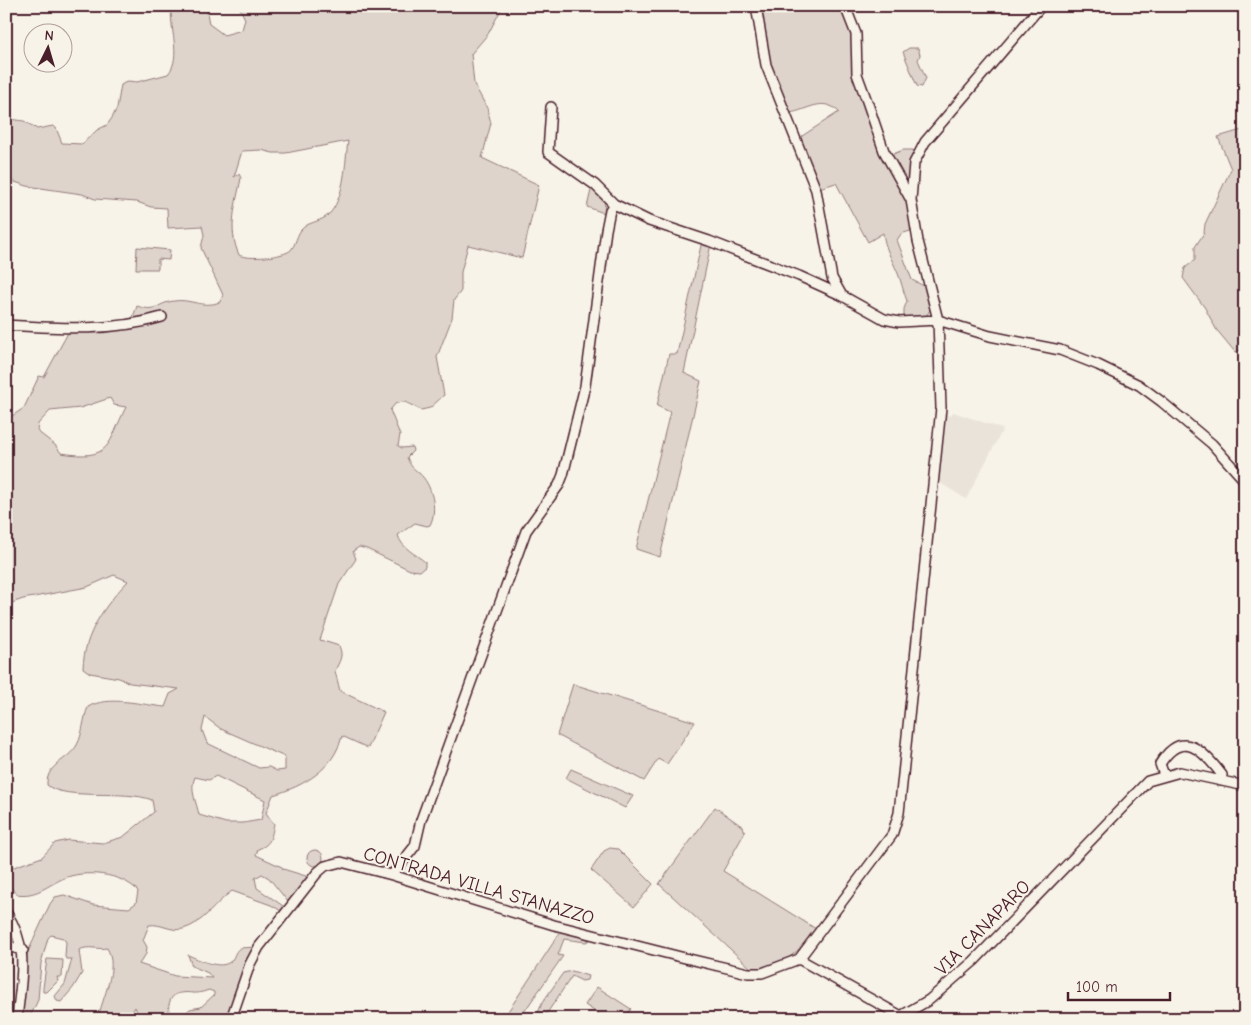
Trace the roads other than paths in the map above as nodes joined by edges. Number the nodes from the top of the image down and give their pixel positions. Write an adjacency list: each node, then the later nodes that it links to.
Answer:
1 (756, 6): 7 (street)
2 (845, 6): 5 (street)
3 (1041, 6): 5 (street)
4 (551, 107): 6 (street)
5 (911, 200): 9 (street)
6 (614, 204): 7 (street); 15 (street)
7 (841, 295): 9 (street)
8 (162, 317): 10 (street)
9 (938, 320): 11 (street); 19 (street)
10 (6, 325)
11 (1245, 481)
12 (1164, 775): 13 (street, VIA CANAPARO); 13 (street); 20 (street, VIA CANAPARO)
13 (1221, 781): 14 (street, VIA CANAPARO)
14 (1245, 786)
15 (392, 875): 19 (street, CONTRADA VILLA STANAZZO); 22 (street, CONTRADA VILLA STANAZZO)
16 (6, 912): 18 (street)
17 (6, 946): 18 (street)
18 (23, 950): 21 (street)
19 (799, 959): 20 (street, VIA CANAPARO)
20 (900, 1017)
21 (17, 1019)
22 (231, 1019)

